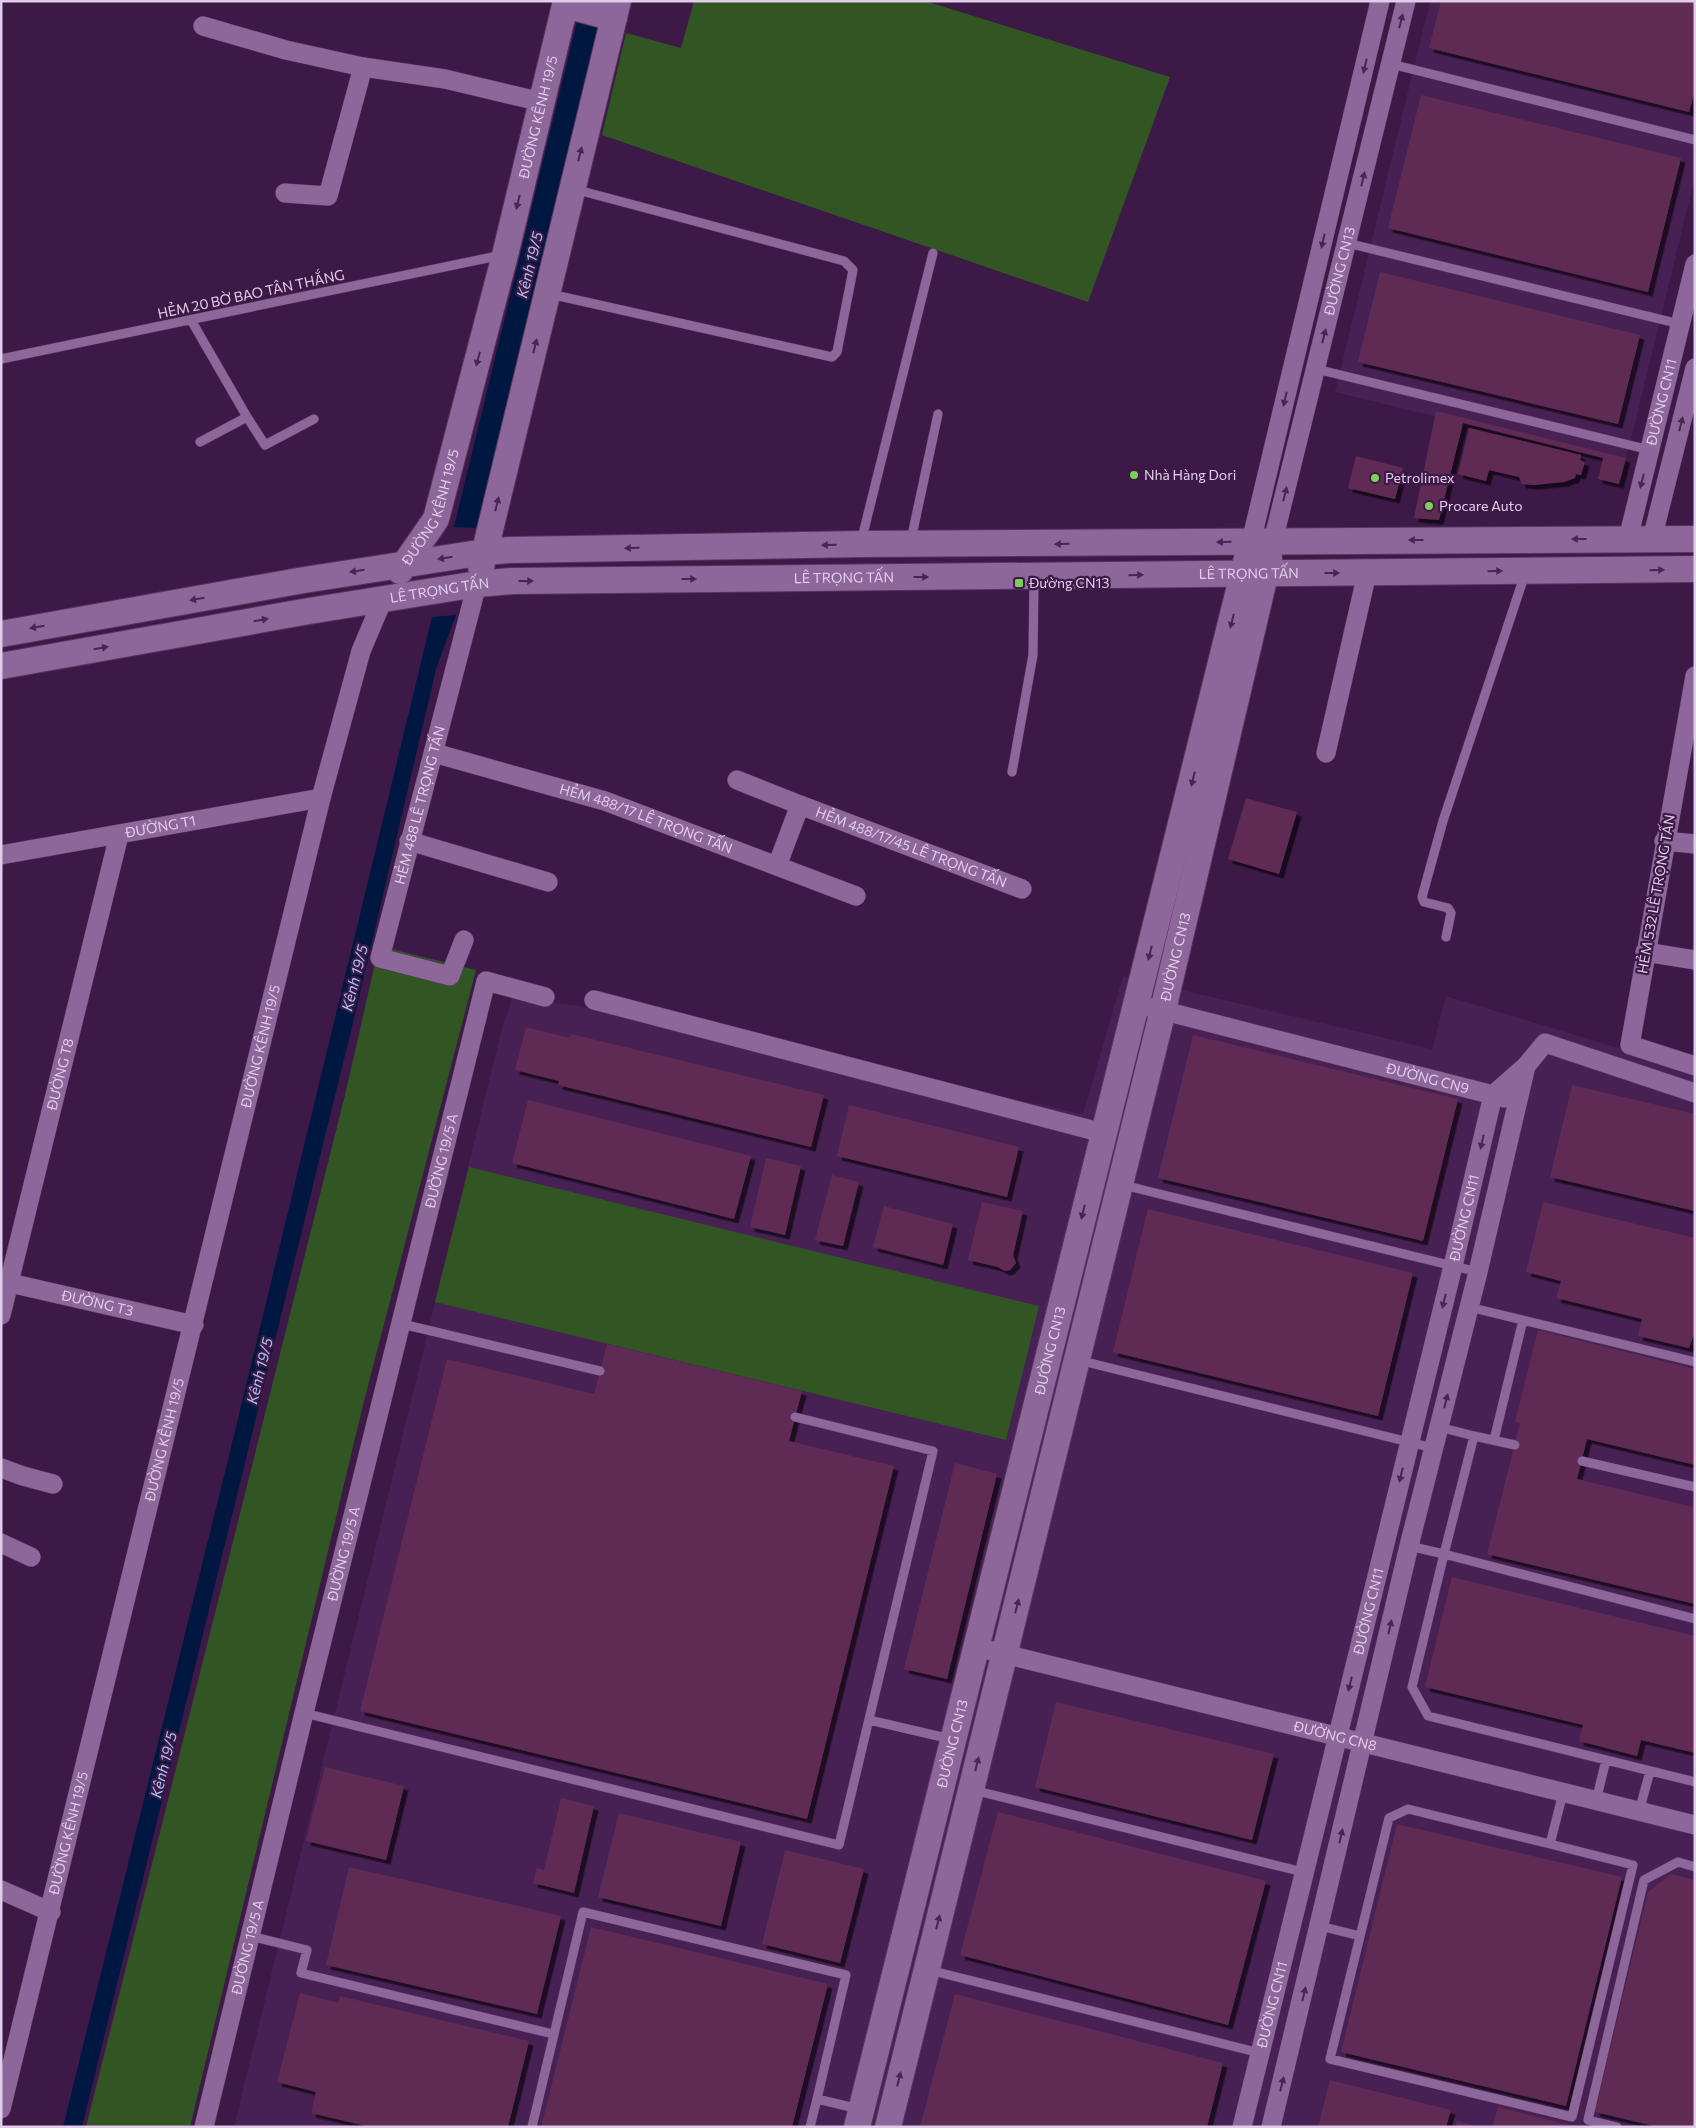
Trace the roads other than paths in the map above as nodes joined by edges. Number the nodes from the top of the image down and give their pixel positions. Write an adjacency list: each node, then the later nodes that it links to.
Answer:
1 (1380, 1): 11 (street, ĐƯỜNG CN13, one-way to 11)
2 (1406, 1): 5 (street, ĐƯỜNG CN13, one-way to 2)
3 (591, 8): 7 (street, ĐƯỜNG KÊNH 19/5); 9 (street, ĐƯỜNG KÊNH 19/5, one-way to 3)
4 (203, 26): 6 (street)
5 (1391, 64): 8 (lane); 12 (street, ĐƯỜNG CN13, one-way to 5)
6 (363, 67): 7 (street); 10 (street)
7 (542, 102): 15 (street, ĐƯỜNG KÊNH 19/5, one-way to 15)
8 (1695, 140)
9 (572, 189): 17 (street, ĐƯỜNG KÊNH 19/5); 17 (lane)
10 (286, 193)
11 (1329, 216): 12 (street); 30 (street, ĐƯỜNG CN13, one-way to 30)
12 (1352, 222): 13 (street, ĐƯỜNG CN13)
13 (1347, 243): 19 (lane); 22 (street, ĐƯỜNG CN13, one-way to 13)
14 (933, 253): 31 (lane)
15 (505, 255): 18 (lane, HẺM 20 BỜ BAO TÂN THẮNG); 34 (street, ĐƯỜNG KÊNH 19/5, one-way to 34)
16 (1695, 264): 19 (street, ĐƯỜNG CN11)
17 (547, 294): 33 (street, ĐƯỜNG KÊNH 19/5, one-way to 17)
18 (191, 320): 20 (lane, HẺM 20 BỜ BAO TÂN THẮNG); 24 (lane)
19 (1680, 324): 27 (street, ĐƯỜNG CN11)
20 (1, 358)
21 (1695, 368): 28 (street, ĐƯỜNG CN11, one-way to 21)
22 (1316, 369): 27 (lane); 30 (street, ĐƯỜNG CN13, one-way to 22)
23 (938, 414): 32 (lane)
24 (246, 417): 25 (lane); 26 (lane)
25 (314, 419)
26 (200, 442)
27 (1650, 450): 28 (street, ĐƯỜNG CN11, one-way to 28)
28 (1640, 539): 29 (street); 30 (street, one-way to 30)
29 (1695, 539)
30 (1262, 541): 32 (street, one-way to 32); 37 (street)
31 (861, 544): 32 (street); 33 (street, one-way to 33)
32 (910, 545)
33 (485, 552): 34 (street, one-way to 34); 40 (street, ĐƯỜNG KÊNH 19/5)
34 (405, 564): 41 (street, ĐƯỜNG KÊNH 19/5); 42 (street, one-way to 42)
35 (1695, 569): 36 (street, LÊ TRỌNG TẤN, one-way to 35)
36 (1526, 571): 38 (street, LÊ TRỌNG TẤN, one-way to 36); 62 (lane)
37 (1255, 573): 38 (street, LÊ TRỌNG TẤN, one-way to 38); 39 (street, LÊ TRỌNG TẤN, one-way to 37); 60 (street, ĐƯỜNG CN13, one-way to 60); 61 (street, ĐƯỜNG CN13)
38 (1367, 573): 46 (street)
39 (1034, 576): 40 (street, LÊ TRỌNG TẤN, one-way to 39); 47 (lane)
40 (477, 584): 41 (street, LÊ TRỌNG TẤN); 45 (street, HẺM 488 LÊ TRỌNG TẤN)
41 (383, 600): 43 (street, LÊ TRỌNG TẤN, one-way to 41); 49 (street, ĐƯỜNG KÊNH 19/5)
42 (1, 634)
43 (1, 666)
44 (1695, 676): 53 (street, HẺM 532 LÊ TRỌNG TẤN)
45 (434, 753): 52 (street, HẺM 488 LÊ TRỌNG TẤN); 56 (street, HẺM 488/17 LÊ TRỌNG TẤN)
46 (1326, 753)
47 (1012, 772)
48 (737, 780): 50 (street, HẺM 488/17/45 LÊ TRỌNG TẤN)
49 (321, 798): 51 (street, ĐƯỜNG T1); 85 (street, ĐƯỜNG KÊNH 19/5)
50 (800, 805): 56 (street, HẺM 488/17/45 LÊ TRỌNG TẤN); 58 (street, HẺM 488/17/45 LÊ TRỌNG TẤN)
51 (119, 835): 55 (street, ĐƯỜNG T1); 80 (street, ĐƯỜNG T8)
52 (409, 841): 57 (street); 63 (street, HẺM 488 LÊ TRỌNG TẤN)
53 (1664, 841): 54 (street); 64 (street, HẺM 532 LÊ TRỌNG TẤN)
54 (1695, 844)
55 (1, 855)
56 (778, 866): 59 (street, HẺM 488/17 LÊ TRỌNG TẤN)
57 (548, 882)
58 (1022, 889)
59 (856, 896)
60 (1158, 919): 61 (street); 68 (street, ĐƯỜNG CN13, one-way to 68)
61 (1184, 923): 69 (street, ĐƯỜNG CN13)
62 (1446, 936)
63 (464, 940)
64 (1645, 952): 65 (street); 71 (street, HẺM 532 LÊ TRỌNG TẤN)
65 (1695, 960)
66 (545, 997): 84 (street, ĐƯỜNG 19/5 A)
67 (594, 1000): 75 (street)
68 (1138, 1004): 69 (street, ĐƯỜNG CN9); 75 (street, ĐƯỜNG CN13)
69 (1163, 1010): 73 (street, ĐƯỜNG CN9); 77 (street, ĐƯỜNG CN13)
70 (1526, 1066): 72 (street); 73 (street); 74 (street, ĐƯỜNG CN11)
71 (1695, 1066)
72 (1695, 1092)
73 (1493, 1095): 74 (street, ĐƯỜNG CN9); 78 (street, ĐƯỜNG CN11, one-way to 78)
74 (1518, 1101): 79 (street, ĐƯỜNG CN11)
75 (1103, 1133): 76 (street, ĐƯỜNG CN13)
76 (1092, 1178): 77 (street); 105 (street, ĐƯỜNG CN13, one-way to 105)
77 (1120, 1185): 78 (lane); 86 (street, ĐƯỜNG CN13)
78 (1453, 1266): 79 (lane); 93 (street, ĐƯỜNG CN11, one-way to 93)
79 (1478, 1272): 81 (street, ĐƯỜNG CN11)
80 (6, 1282): 82 (street, ĐƯỜNG T8); 85 (street, ĐƯỜNG T3)
81 (1469, 1307): 83 (lane); 90 (street, ĐƯỜNG CN11, one-way to 81)
82 (1, 1315)
83 (1523, 1320): 87 (lane); 92 (lane)
84 (402, 1324): 88 (lane); 107 (street, ĐƯỜNG 19/5 A)
85 (194, 1325): 124 (street, ĐƯỜNG KÊNH 19/5)
86 (1078, 1360): 93 (lane); 106 (street, ĐƯỜNG CN13, one-way to 86)
87 (1695, 1362)
88 (600, 1371)
89 (795, 1417): 108 (lane)
90 (1439, 1427): 91 (lane); 95 (street, ĐƯỜNG CN11)
91 (1474, 1436): 92 (lane); 102 (lane)
92 (1494, 1440): 94 (lane)
93 (1409, 1443): 95 (lane); 109 (street, ĐƯỜNG CN11, one-way to 109)
94 (1514, 1445)
95 (1433, 1448): 101 (street, ĐƯỜNG CN11)
96 (1582, 1461): 99 (lane)
97 (1, 1468): 98 (street)
98 (54, 1484)
99 (1695, 1487)
100 (1, 1543): 103 (street)
101 (1409, 1546): 102 (lane); 111 (street, ĐƯỜNG CN11, one-way to 101)
102 (1444, 1554): 104 (lane); 112 (lane)
103 (31, 1557)
104 (1695, 1619)
105 (976, 1648): 106 (street, ĐƯỜNG CN8); 110 (street, ĐƯỜNG CN13)
106 (1005, 1654): 109 (street, ĐƯỜNG CN8); 115 (street, ĐƯỜNG CN13, one-way to 106)
107 (304, 1713): 108 (lane); 126 (street, ĐƯỜNG 19/5 A)
108 (869, 1720): 110 (lane)
109 (1337, 1738): 111 (street, ĐƯỜNG CN8); 122 (street, ĐƯỜNG CN11)
110 (953, 1739): 134 (street, ĐƯỜNG CN13)
111 (1363, 1743): 116 (street, ĐƯỜNG CN8); 125 (street, ĐƯỜNG CN11, one-way to 111)
112 (1606, 1760): 113 (lane); 117 (lane)
113 (1650, 1771): 114 (lane); 118 (lane)
114 (1695, 1782)
115 (970, 1789): 122 (lane); 128 (street, ĐƯỜNG CN13, one-way to 115)
116 (1563, 1793): 117 (street, ĐƯỜNG CN8); 120 (lane)
117 (1596, 1801): 118 (street, ĐƯỜNG CN8)
118 (1639, 1812): 119 (street, ĐƯỜNG CN8)
119 (1695, 1825)
120 (1550, 1844): 127 (lane); 127 (lane)
121 (1695, 1867): 141 (lane)
122 (1304, 1872): 130 (street, ĐƯỜNG CN11)
123 (1, 1890): 124 (street)
124 (51, 1912): 131 (street, ĐƯỜNG KÊNH 19/5)
125 (1320, 1926): 127 (lane); 140 (street, ĐƯỜNG CN11, one-way to 125)
126 (250, 1936): 129 (lane); 135 (street, ĐƯỜNG 19/5 A)
127 (1360, 1936)
128 (926, 1969): 130 (lane); 138 (street, ĐƯỜNG CN13, one-way to 128)
129 (553, 2034): 132 (lane); 136 (lane)
130 (1260, 2053): 139 (street, ĐƯỜNG CN11)
131 (7, 2063): 133 (street, ĐƯỜNG KÊNH 19/5)
132 (817, 2099): 134 (lane); 137 (lane)
133 (1, 2109)
134 (860, 2118)
135 (204, 2127)
136 (532, 2127)
137 (810, 2127)
138 (888, 2127)
139 (1242, 2127)
140 (1272, 2127)
141 (1617, 2127)

